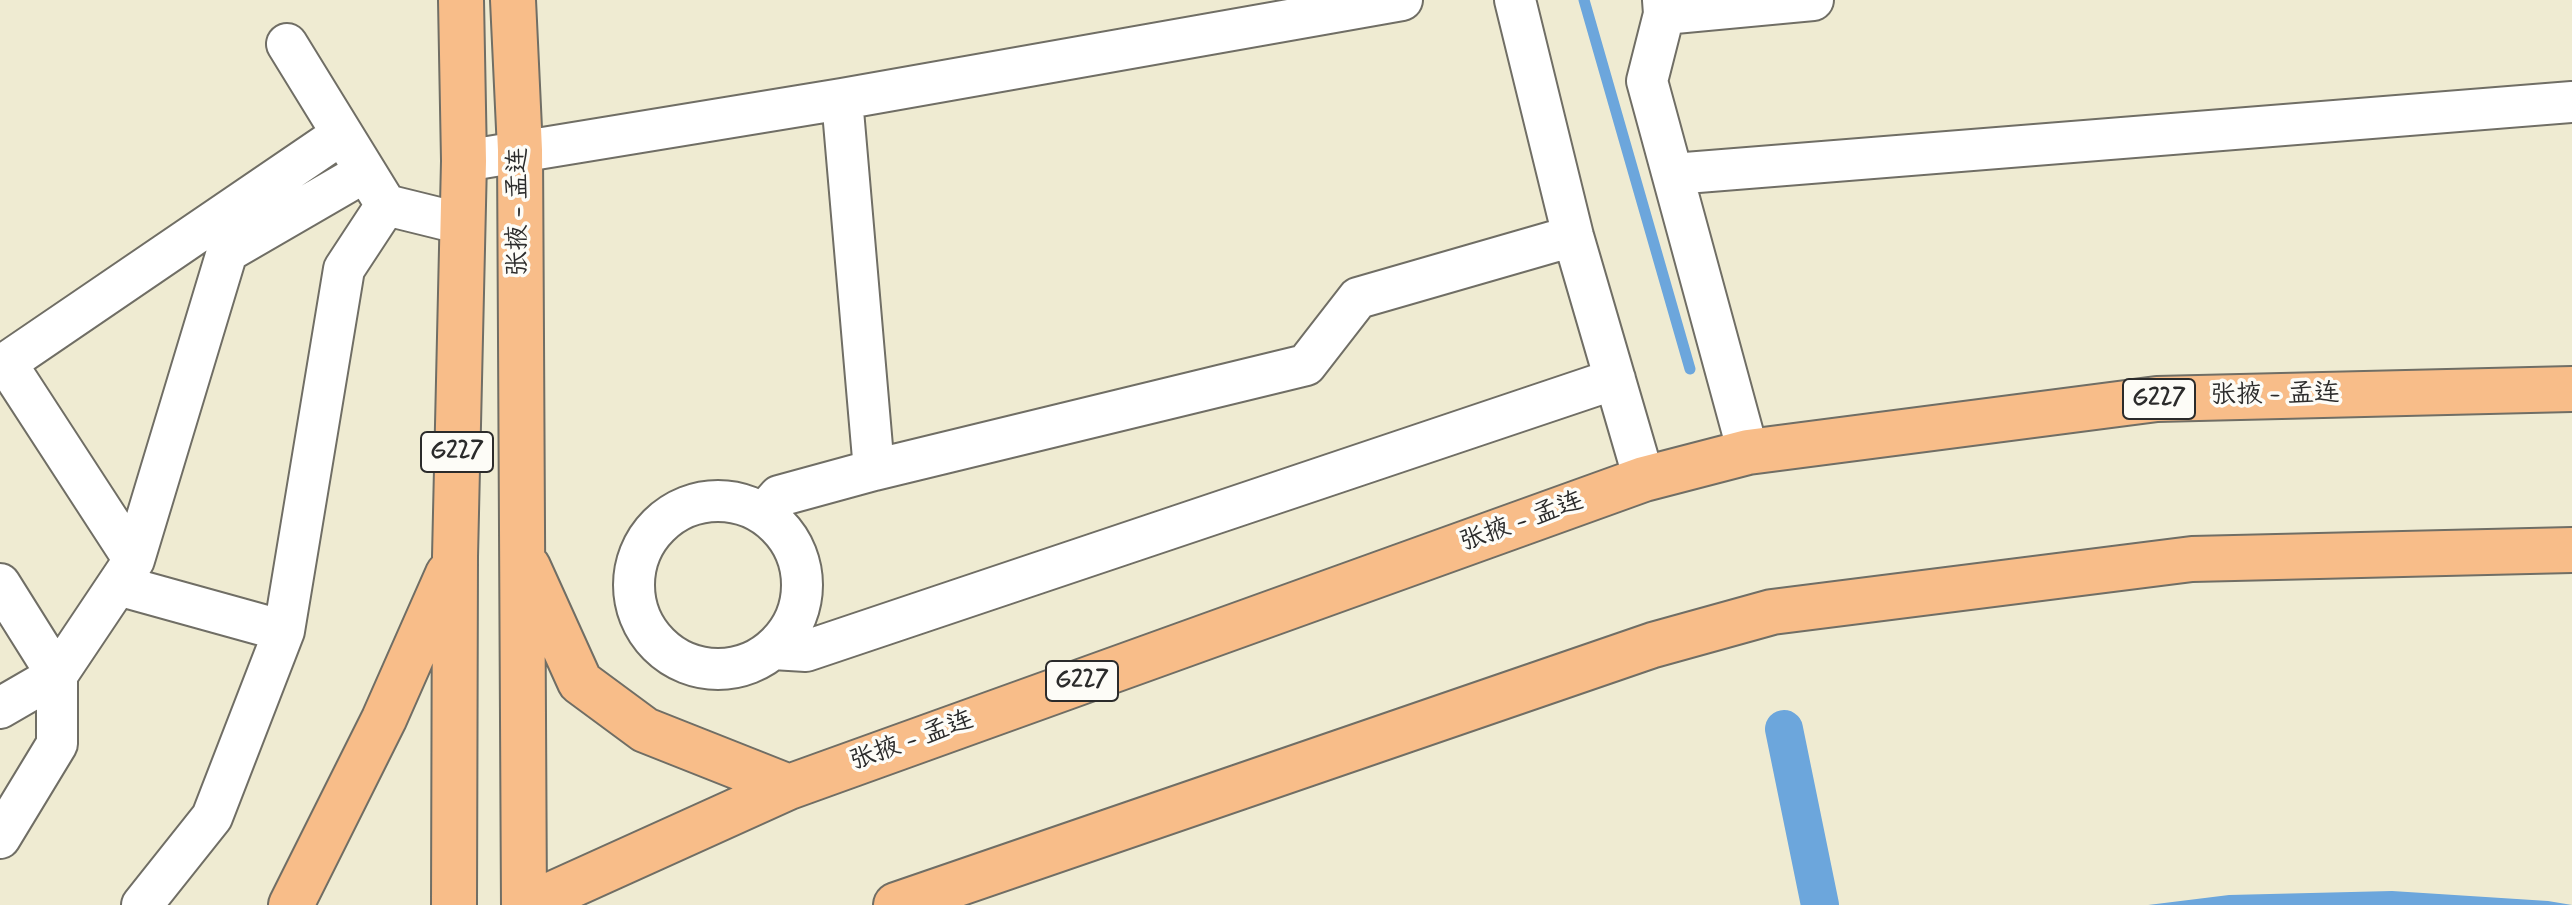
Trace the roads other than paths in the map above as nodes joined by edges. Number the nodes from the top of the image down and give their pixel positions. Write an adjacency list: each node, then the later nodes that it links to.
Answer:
1 (461, 0): 12 (highway, G227)
2 (513, 0): 11 (highway, 张掖 - 孟连 / G227)
3 (1402, 0): 8 (street)
4 (1515, 0): 17 (street)
5 (1813, 0): 6 (street)
6 (1663, 7): 14 (street)
7 (287, 44): 10 (street)
8 (842, 99): 11 (street); 22 (street)
9 (2572, 102): 14 (street)
10 (342, 134): 13 (street); 18 (street)
11 (520, 150): 12 (street); 26 (highway, 张掖 - 孟连 / G227)
12 (464, 161): 16 (highway, G227)
13 (365, 172): 15 (street); 28 (street)
14 (1673, 174): 21 (street)
15 (386, 205): 16 (street); 30 (street)
16 (463, 224): 27 (highway, G227)
17 (1573, 236): 19 (street); 22 (street)
18 (3, 365): 28 (street)
19 (1615, 379): 23 (street); 31 (street)
20 (2572, 389): 21 (highway, 张掖 - 孟连 / G227)
21 (1748, 452): 23 (highway, 张掖 - 孟连 / G227)
22 (874, 470): 24 (street)
23 (1644, 479): 34 (highway, 张掖 - 孟连 / G227)
24 (764, 513): 31 (street); 31 (street)
25 (2572, 550): 40 (highway)
26 (522, 554): 34 (highway); 39 (highway, 张掖 - 孟连 / G227)
27 (455, 557): 37 (highway); 38 (highway, G227)
28 (126, 572): 30 (street); 32 (street)
29 (0, 584): 32 (street)
30 (284, 631): 36 (street)
31 (773, 649)
32 (57, 675): 33 (street); 35 (street)
33 (0, 708)
34 (789, 787): 39 (highway, 张掖 - 孟连 / G227)
35 (0, 838)
36 (142, 905)
37 (291, 905)
38 (454, 905)
39 (526, 905)
40 (896, 905)

